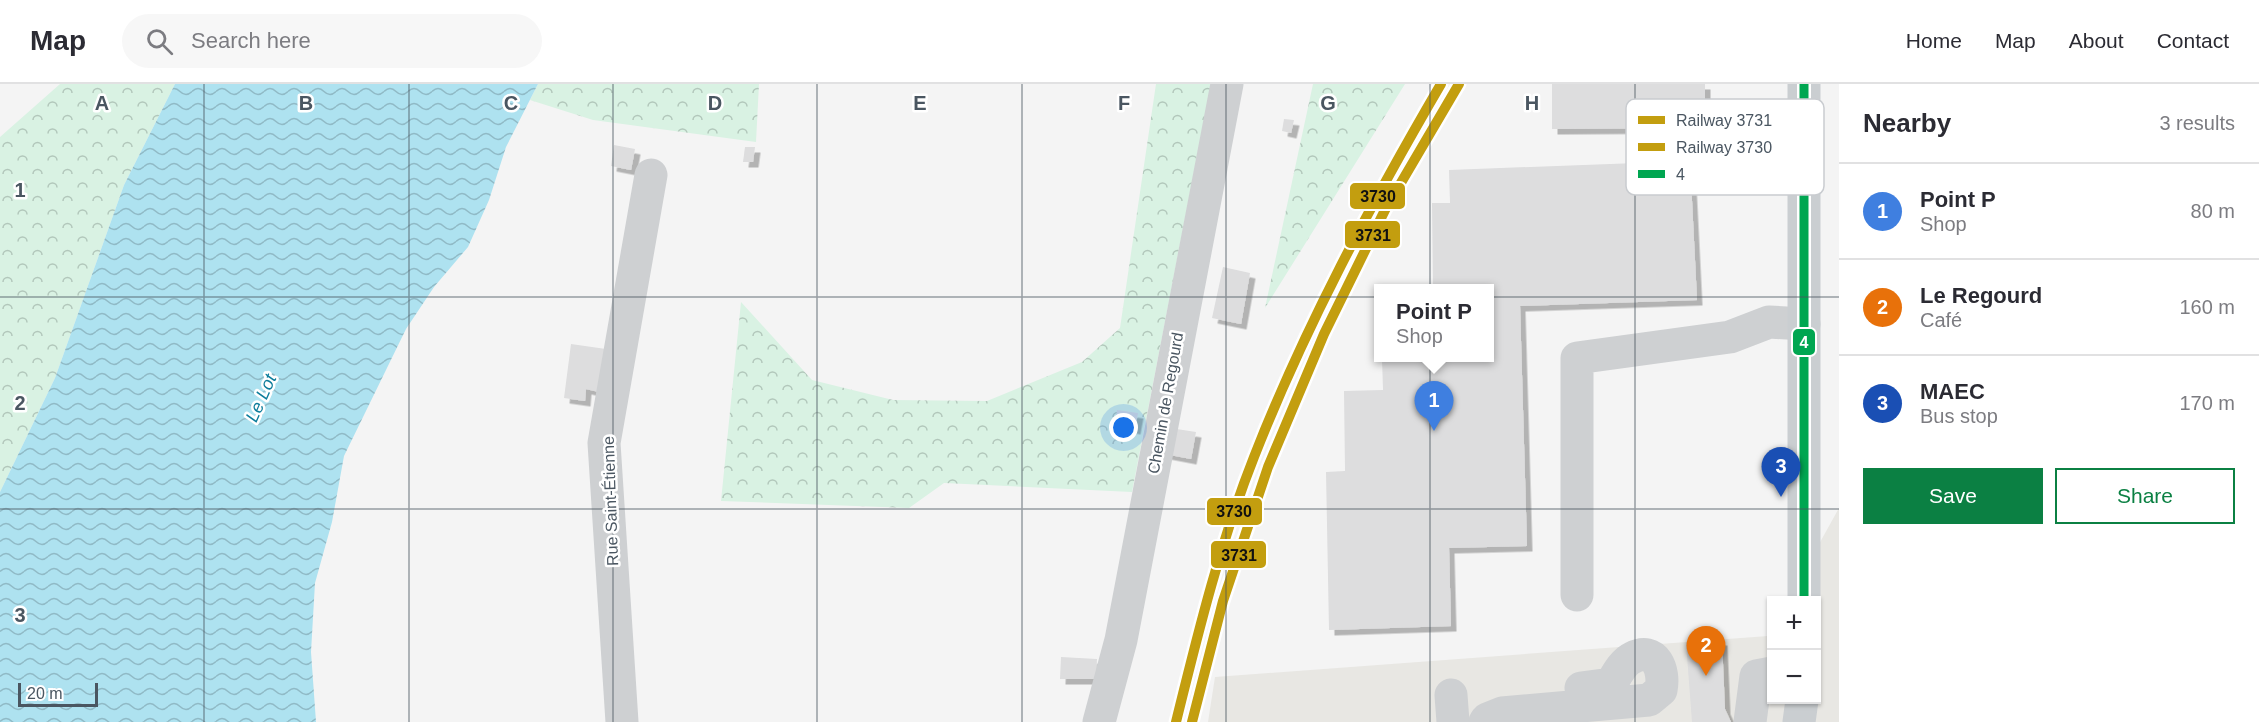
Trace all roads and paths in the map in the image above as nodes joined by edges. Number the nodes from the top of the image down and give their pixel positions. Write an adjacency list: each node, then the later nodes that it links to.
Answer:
1 (1227, 84): 12 (street, Chemin de Regourd)
2 (651, 175): 11 (street, Rue Saint-Étienne)
3 (1804, 195): 4 (main road)
4 (1804, 324): 5 (street); 6 (main road)
5 (1576, 595)
6 (1804, 596)
7 (1767, 674): 14 (street)
8 (1581, 688): 13 (street)
9 (1802, 704): 15 (main road)
10 (1804, 704): 16 (main road)
11 (622, 722)
12 (1099, 722)
13 (1485, 722)
14 (1750, 722)
15 (1799, 722)
16 (1806, 722)

